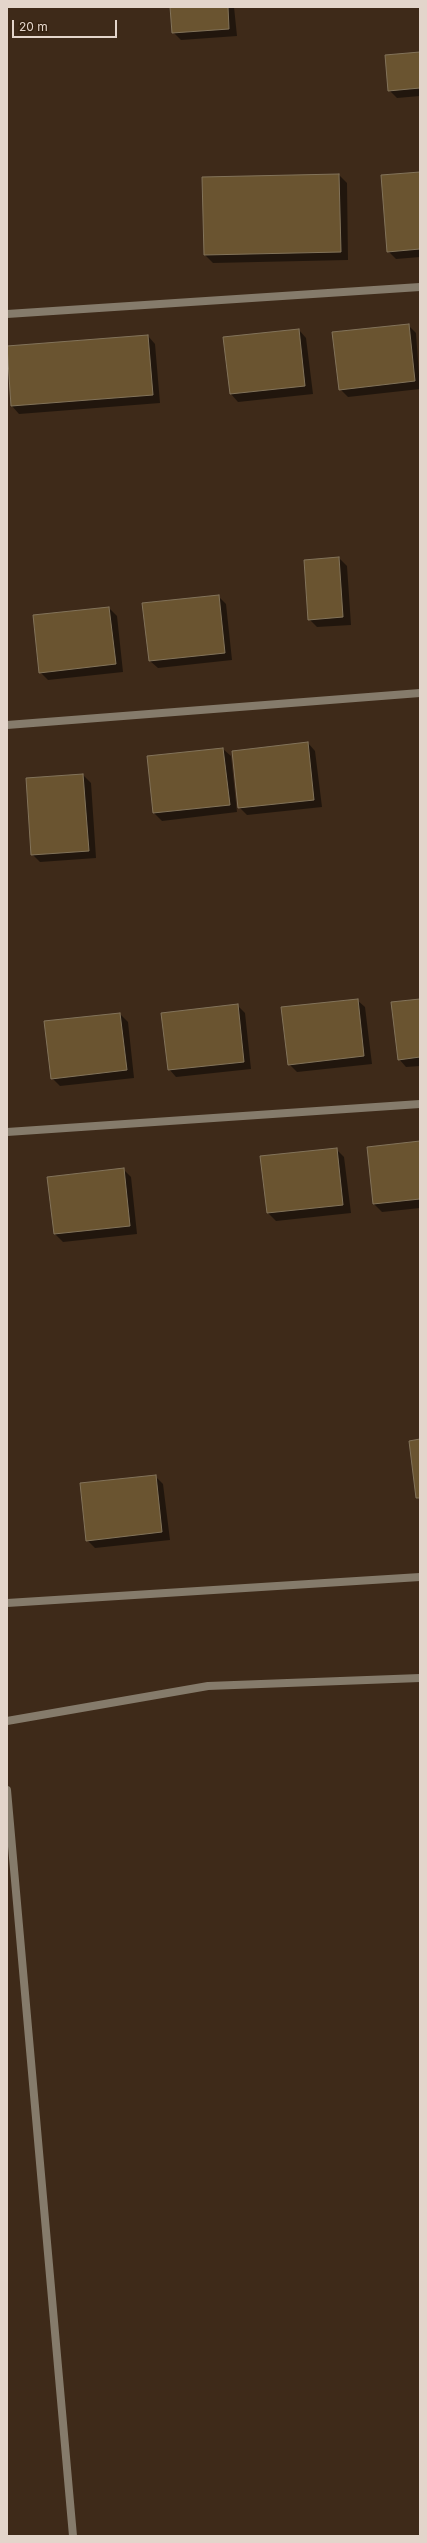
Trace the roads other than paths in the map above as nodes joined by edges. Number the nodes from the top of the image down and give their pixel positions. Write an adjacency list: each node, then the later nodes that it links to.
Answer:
1 (420, 287): 2 (street)
2 (7, 314)
3 (420, 693): 4 (street)
4 (7, 725)
5 (420, 1104): 6 (street)
6 (7, 1132)
7 (420, 1577): 8 (street)
8 (7, 1603)
9 (420, 1678): 10 (street)
10 (7, 1721)
11 (7, 1790): 12 (street)
12 (73, 2536)

